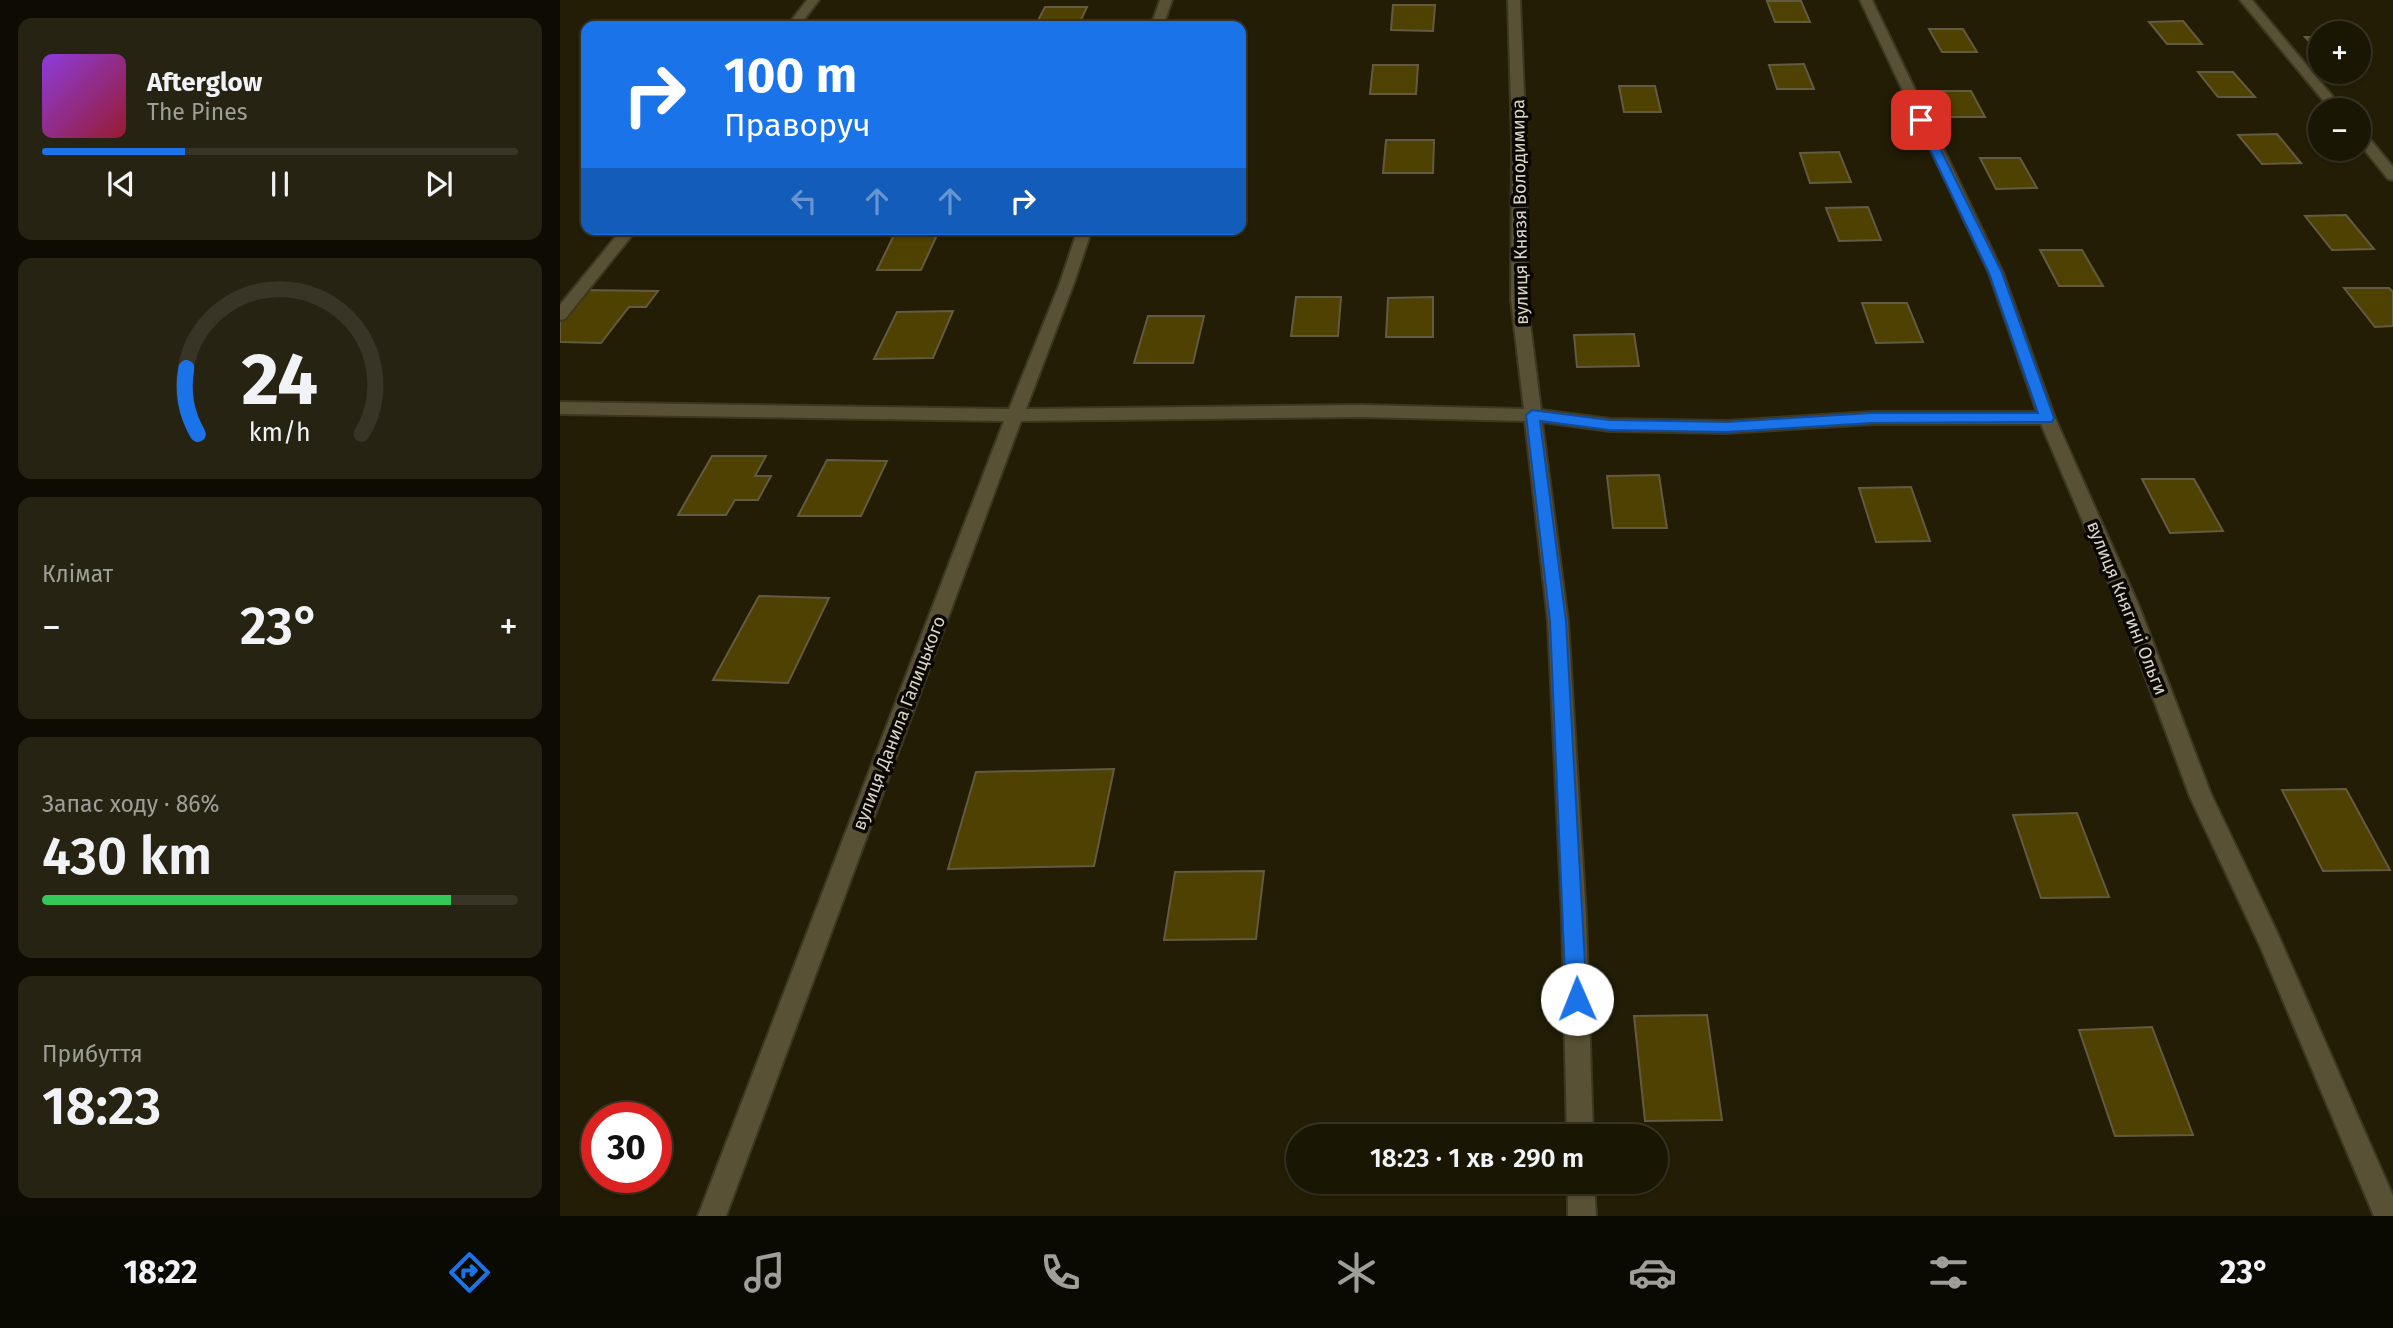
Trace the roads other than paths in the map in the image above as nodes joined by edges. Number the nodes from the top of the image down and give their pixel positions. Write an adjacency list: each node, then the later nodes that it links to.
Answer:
1 (813, 0): 6 (street)
2 (1166, 0): 7 (street)
3 (1514, 0): 16 (street, вулиця Князя Володимира)
4 (1866, 0): 17 (street, вулиця Княгині Ольги)
5 (2246, 0): 8 (street)
6 (797, 21)
7 (1159, 21)
8 (2328, 98)
9 (2371, 149): 10 (street)
10 (2393, 176)
11 (625, 235): 13 (street)
12 (1083, 235): 15 (street, вулиця Данила Галицького)
13 (560, 314)
14 (560, 408): 15 (street)
15 (1015, 415): 16 (street); 20 (street, вулиця Данила Галицького)
16 (1532, 415): 17 (street); 18 (street, вулиця Князя Володимира)
17 (2047, 418): 22 (street, вулиця Княгині Ольги)
18 (1580, 1124)
19 (1581, 1194): 21 (street)
20 (712, 1216)
21 (1582, 1216)
22 (2388, 1216)

